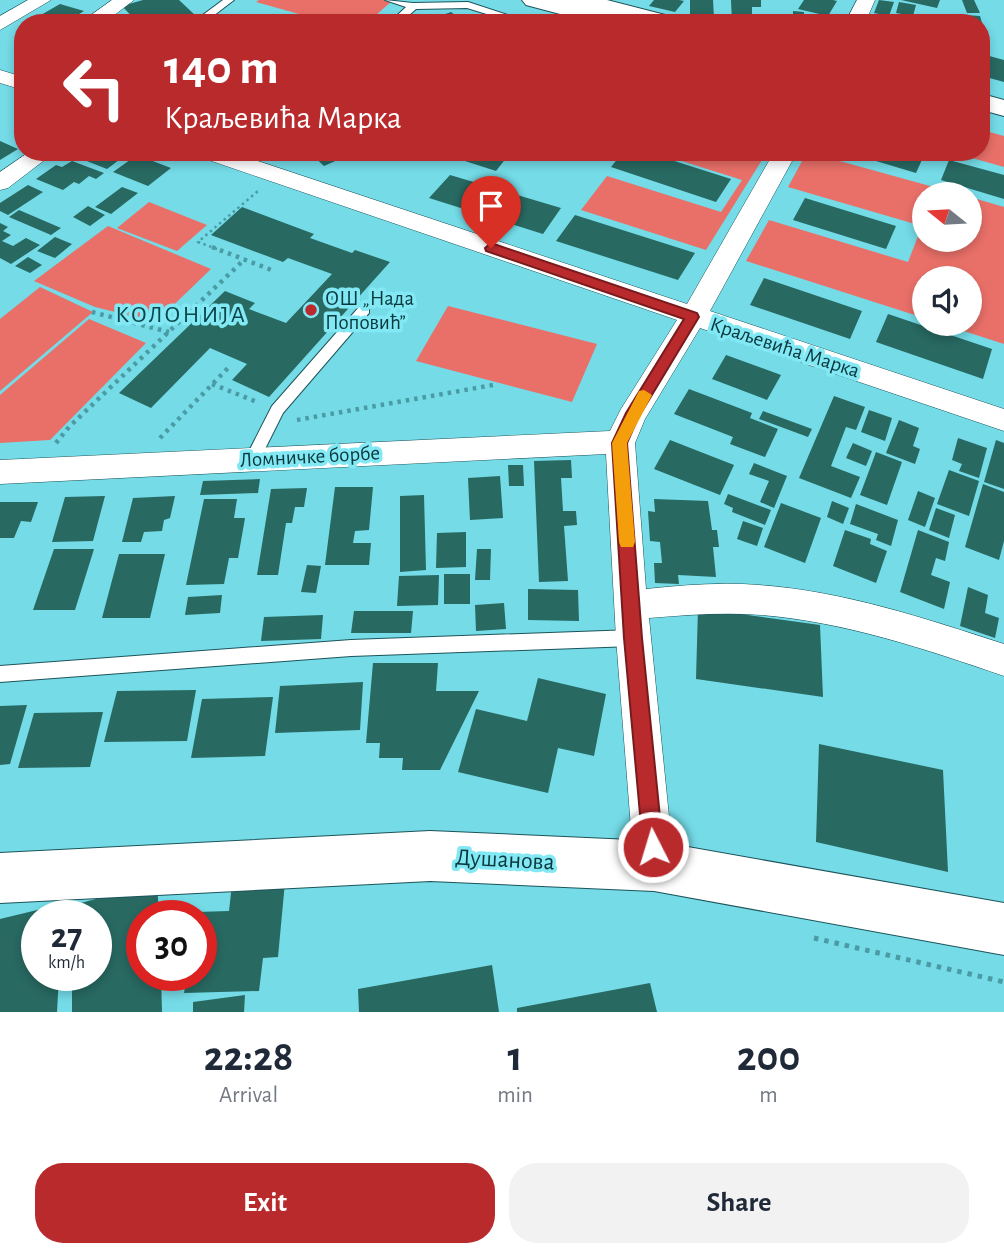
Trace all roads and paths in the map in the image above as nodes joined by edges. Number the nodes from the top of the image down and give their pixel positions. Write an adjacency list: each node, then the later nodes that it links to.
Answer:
1 (42, 0): 8 (street)
2 (125, 0): 9 (street)
3 (229, 0): 10 (lane)
4 (390, 0): 7 (lane)
5 (534, 0): 13 (main road)
6 (579, 0): 14 (main road)
7 (413, 6): 11 (lane); 12 (lane)
8 (18, 14)
9 (104, 14)
10 (210, 14)
11 (404, 14)
12 (498, 14)
13 (588, 14)
14 (634, 14)
15 (31, 161): 19 (street)
16 (250, 161): 18 (street, Краљевића Марка)
17 (781, 161): 24 (street)
18 (277, 176): 20 (path); 24 (street, Краљевића Марка)
19 (0, 183)
20 (245, 259): 21 (path); 25 (path)
21 (274, 271)
22 (365, 310): 29 (lane)
23 (92, 313): 25 (path)
24 (692, 317): 30 (street, Краљевића Марка); 32 (street)
25 (169, 332): 35 (path)
26 (229, 367): 27 (path)
27 (212, 384): 29 (path); 34 (path)
28 (493, 385): 31 (path)
29 (277, 410): 31 (lane)
30 (1004, 420)
31 (268, 425): 33 (lane)
32 (620, 443): 33 (street, Ломничке борбе); 37 (street)
33 (253, 459): 34 (street, Ломничке борбе)
34 (149, 464): 35 (street, Ломничке борбе)
35 (45, 469): 36 (street, Ломничке борбе)
36 (0, 472)
37 (633, 622): 38 (street); 39 (lane); 40 (street)
38 (1004, 660)
39 (0, 674)
40 (654, 866): 41 (main road, Душанова); 42 (main road, Душанова)
41 (0, 878)
42 (1004, 929)

